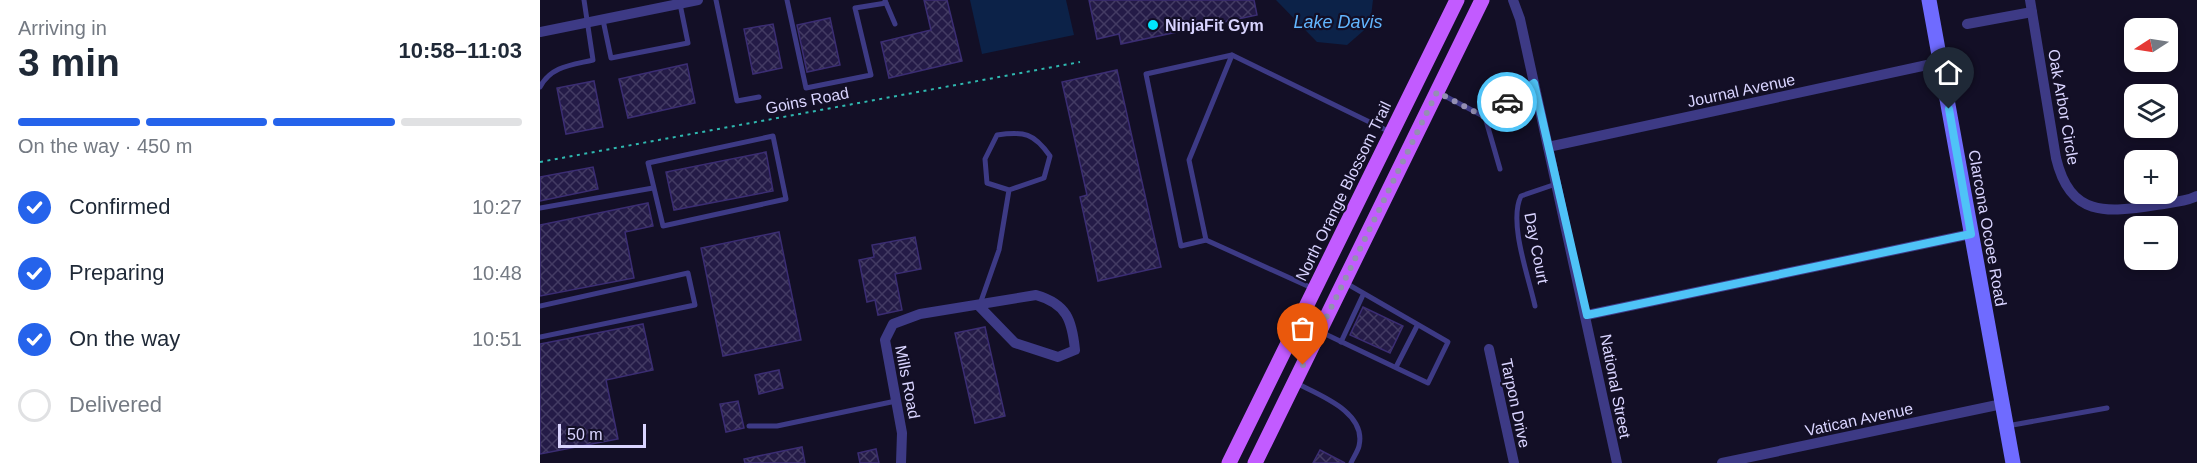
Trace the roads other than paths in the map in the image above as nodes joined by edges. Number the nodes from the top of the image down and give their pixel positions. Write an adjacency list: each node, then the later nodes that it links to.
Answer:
1 (584, 0): 15 (lane)
2 (698, 0): 12 (street)
3 (716, 0): 24 (lane)
4 (788, 0): 10 (lane)
5 (1457, 0): 26 (main road, North Orange Blossom Trail)
6 (1482, 0): 23 (main road)
7 (1513, 0): 21 (street, National Street)
8 (1929, 0): 20 (main road, Clarcona Ocoee Road)
9 (2030, 0): 13 (street, Oak Arbor Circle)
10 (886, 1): 16 (lane)
11 (668, 3): 12 (street); 14 (street)
12 (680, 4): 14 (lane)
13 (2032, 12): 17 (street); 32 (street, Oak Arbor Circle)
14 (603, 20): 15 (street)
15 (587, 23): 18 (street); 22 (lane)
16 (894, 24)
17 (1967, 24)
18 (540, 32)
19 (1232, 55): 26 (lane); 35 (lane); 35 (lane)
20 (1941, 62): 27 (street, Journal Avenue); 34 (main road, Clarcona Ocoee Road)
21 (1534, 83): 25 (lane); 27 (street, National Street)
22 (540, 87)
23 (1437, 92): 25 (lane); 36 (main road)
24 (759, 97)
25 (1485, 117): 28 (lane)
26 (1392, 133): 37 (main road, North Orange Blossom Trail)
27 (1548, 147): 29 (street, National Street)
28 (1500, 169)
29 (1556, 184): 41 (lane, Day Court); 42 (street, National Street)
30 (653, 188): 30 (lane); 33 (lane)
31 (1009, 190): 31 (lane); 40 (lane)
32 (2197, 196)
33 (540, 208)
34 (1971, 234): 42 (street); 52 (main road, Clarcona Ocoee Road)
35 (1206, 240): 37 (lane)
36 (1344, 282): 38 (lane); 45 (main road)
37 (1315, 289): 43 (main road, North Orange Blossom Trail)
38 (1363, 296): 44 (lane); 47 (lane)
39 (540, 306): 46 (lane)
40 (979, 306): 40 (street, Mills Road); 51 (street, Mills Road)
41 (1535, 306)
42 (1587, 315): 61 (street, National Street)
43 (1301, 317): 45 (street); 57 (main road, North Orange Blossom Trail)
44 (1417, 326): 49 (lane); 49 (lane)
45 (1319, 332): 47 (lane); 50 (main road)
46 (540, 337)
47 (1341, 342): 49 (lane)
48 (1489, 349): 60 (street, Tarpon Drive)
49 (1396, 367)
50 (1294, 382): 58 (main road); 59 (lane)
51 (896, 401): 54 (lane); 56 (street, Mills Road)
52 (2002, 404): 55 (main road, Clarcona Ocoee Road); 62 (street, Vatican Avenue)
53 (2107, 408): 55 (lane)
54 (749, 426)
55 (2006, 427): 63 (main road, Clarcona Ocoee Road)
56 (901, 463)
57 (1229, 463)
58 (1255, 463)
59 (1351, 463)
60 (1514, 463)
61 (1617, 463)
62 (1722, 463)
63 (2013, 463)

